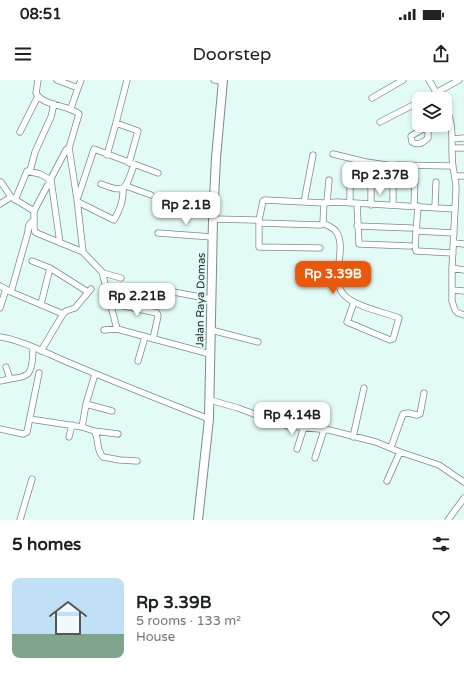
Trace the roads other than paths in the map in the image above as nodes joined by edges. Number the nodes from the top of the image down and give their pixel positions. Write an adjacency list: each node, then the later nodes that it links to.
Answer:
1 (38, 80): 13 (street)
2 (81, 80): 10 (street)
3 (127, 80): 19 (street)
4 (214, 80): 9 (street)
5 (403, 80): 14 (street)
6 (429, 80): 11 (street)
7 (459, 80): 12 (street)
8 (61, 81): 10 (street)
9 (223, 81): 61 (highway, Jalan Raya Domas)
10 (78, 88): 17 (street)
11 (435, 92)
12 (438, 92)
13 (38, 96): 15 (street); 20 (street)
14 (372, 98)
15 (54, 104): 17 (street); 32 (street)
16 (412, 106): 18 (street)
17 (71, 108): 24 (street)
18 (380, 122)
19 (116, 123): 28 (street); 30 (street)
20 (20, 132)
21 (450, 132): 23 (street)
22 (464, 138): 23 (street)
23 (452, 139): 25 (street)
24 (69, 148): 37 (street); 48 (street)
25 (453, 148): 26 (street); 31 (street)
26 (464, 148)
27 (333, 154): 31 (street)
28 (107, 155): 30 (street); 48 (street)
29 (313, 155): 49 (street)
30 (132, 164): 33 (street); 44 (street)
31 (453, 166): 34 (street)
32 (30, 171): 37 (street); 47 (street)
33 (158, 174)
34 (455, 176): 35 (street); 59 (street)
35 (464, 176)
36 (415, 179): 56 (street)
37 (51, 180): 60 (street); 70 (street)
38 (329, 180): 50 (street)
39 (393, 180): 55 (street)
40 (1, 182): 47 (street)
41 (436, 182): 57 (street)
42 (350, 183): 51 (street)
43 (101, 184): 44 (street)
44 (125, 187): 46 (street); 48 (street)
45 (371, 188): 54 (street)
46 (151, 195)
47 (13, 199): 52 (street); 60 (street)
48 (77, 201): 75 (street)
49 (304, 202): 50 (street); 63 (street)
50 (326, 203): 51 (street); 64 (street)
51 (350, 203): 53 (street)
52 (0, 204)
53 (357, 204): 54 (street); 65 (street)
54 (371, 204): 55 (street)
55 (393, 205): 56 (street)
56 (416, 206): 57 (street); 66 (street)
57 (435, 207): 59 (street)
58 (171, 209): 61 (street)
59 (455, 209): 68 (street)
60 (34, 211): 62 (street)
61 (213, 216): 63 (street); 69 (highway, Jalan Raya Domas)
62 (34, 220): 70 (street); 86 (street)
63 (259, 222): 64 (street); 74 (street)
64 (323, 223): 89 (street)
65 (357, 226): 66 (street); 73 (street)
66 (413, 230): 68 (street); 76 (street)
67 (158, 233): 69 (street)
68 (454, 233): 71 (street)
69 (212, 237): 88 (highway, Jalan Raya Domas)
70 (60, 243): 75 (street)
71 (454, 243): 72 (street); 76 (street)
72 (464, 244)
73 (410, 246)
74 (320, 248)
75 (83, 252): 81 (street)
76 (453, 253): 79 (street)
77 (32, 261): 78 (street)
78 (50, 268): 91 (street); 93 (street)
79 (452, 268): 80 (street); 85 (street)
80 (464, 270)
81 (103, 274): 82 (street); 90 (street)
82 (121, 278)
83 (0, 286): 86 (street)
84 (163, 290): 88 (street)
85 (452, 290): 87 (street); 94 (street)
86 (8, 291): 91 (street); 92 (street)
87 (464, 291)
88 (211, 299): 97 (highway, Jalan Raya Domas)
89 (354, 302): 89 (street)
90 (110, 303): 95 (street); 100 (street)
91 (41, 304): 93 (street)
92 (0, 308)
93 (63, 314): 103 (street)
94 (464, 315)
95 (117, 329): 96 (street); 99 (street)
96 (104, 330)
97 (210, 330): 101 (street); 104 (highway, Jalan Raya Domas)
98 (0, 337): 102 (street)
99 (145, 337): 100 (street); 105 (street)
100 (153, 339): 104 (street)
101 (258, 342)
102 (33, 347): 103 (street); 109 (street)
103 (41, 352): 108 (street)
104 (210, 354): 113 (highway, Jalan Raya Domas)
105 (138, 361)
106 (6, 367): 109 (street)
107 (40, 373): 116 (street)
108 (95, 374): 114 (street); 117 (street)
109 (10, 379): 110 (street)
110 (0, 381)
111 (364, 388): 126 (street)
112 (424, 392): 127 (street)
113 (210, 400): 117 (highway, Jalan Raya Domas); 120 (street)
114 (86, 404): 115 (street); 119 (street)
115 (112, 411)
116 (30, 419): 118 (street); 121 (street)
117 (209, 419): 137 (highway, Jalan Raya Domas)
118 (72, 425): 119 (street); 125 (street)
119 (82, 427): 123 (street)
120 (304, 427): 122 (street); 128 (street)
121 (0, 429)
122 (324, 430): 126 (street); 130 (street)
123 (94, 431): 124 (street); 131 (street)
124 (118, 434)
125 (69, 437)
126 (353, 437): 127 (street)
127 (391, 447): 129 (street)
128 (297, 449)
129 (400, 452): 133 (street); 134 (street)
130 (315, 458)
131 (137, 461)
132 (32, 479): 136 (street)
133 (387, 481)
134 (464, 482)
135 (464, 498): 138 (street)
136 (20, 520)
137 (198, 520)
138 (448, 520)

